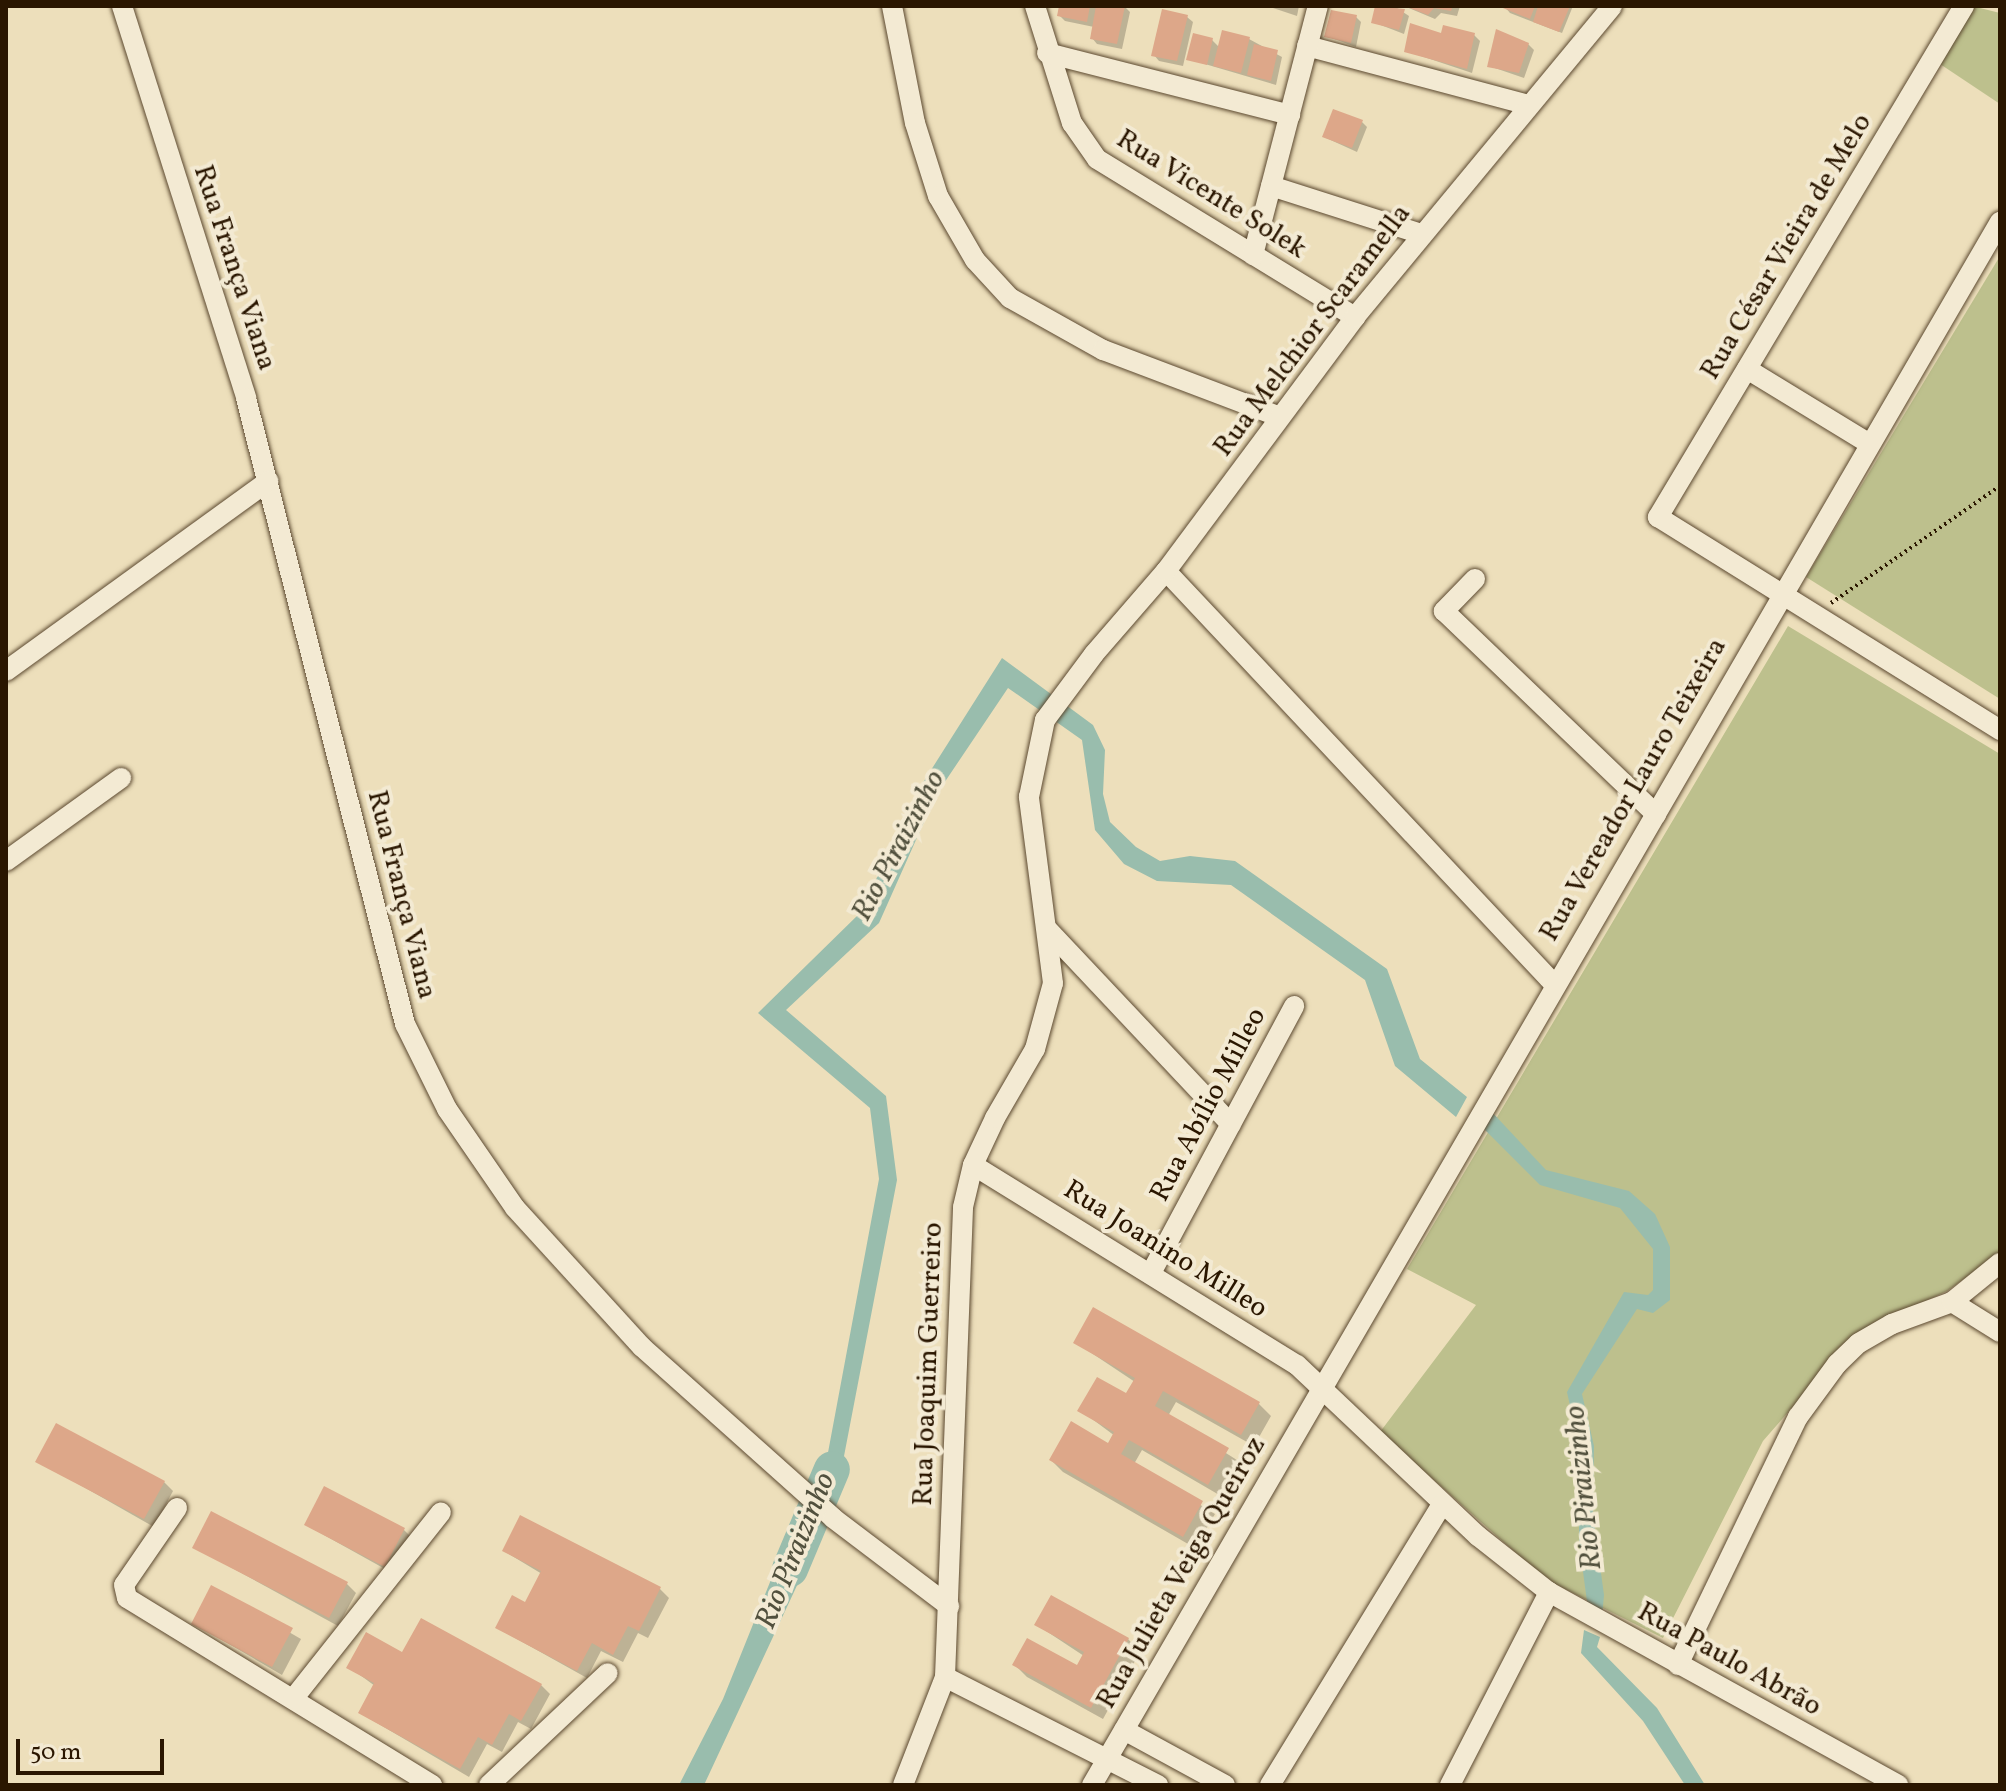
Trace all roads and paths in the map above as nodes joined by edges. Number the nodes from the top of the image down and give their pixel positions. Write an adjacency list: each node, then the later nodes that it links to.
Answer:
1 (122, 6): 19 (street, Rua França Viana)
2 (892, 6): 17 (street)
3 (1035, 6): 8 (street, Rua Vicente Solek)
4 (1318, 6): 7 (street)
5 (1612, 6): 9 (street, Rua Melchior Scaramella)
6 (1964, 6): 16 (street, Rua César Vieira de Melo)
7 (1307, 46): 9 (street); 10 (street)
8 (1047, 53): 10 (street); 14 (street, Rua Vicente Solek)
9 (1525, 104): 13 (street, Rua Melchior Scaramella)
10 (1290, 115): 11 (street)
11 (1271, 186): 13 (street); 14 (street)
12 (2000, 222): 18 (street, Rua Vereador Lauro Teixeira)
13 (1421, 234): 15 (street, Rua Melchior Scaramella)
14 (1253, 255): 15 (street, Rua Vicente Solek)
15 (1355, 317): 17 (street, Rua Melchior Scaramella)
16 (1747, 369): 18 (street); 23 (street, Rua César Vieira de Melo)
17 (1280, 417): 21 (street, Rua Melchior Scaramella)
18 (1868, 443): 23 (street, Rua Vereador Lauro Teixeira)
19 (268, 481): 25 (street); 45 (street, Rua França Viana)
20 (2000, 486): 24 (path)
21 (1166, 571): 26 (street, Rua Melchior Scaramella); 32 (street)
22 (1475, 579): 29 (street)
23 (1781, 592): 24 (street); 29 (street, Rua Vereador Lauro Teixeira)
24 (1813, 614): 27 (street)
25 (6, 671)
26 (1045, 720): 31 (street, Rua Joaquim Guerreiro)
27 (2000, 730)
28 (121, 778): 30 (street)
29 (1656, 814): 32 (street, Rua Vereador Lauro Teixeira)
30 (6, 861)
31 (1047, 929): 34 (street); 35 (street, Rua Joaquim Guerreiro)
32 (1554, 984): 40 (street, Rua Vereador Lauro Teixeira)
33 (1294, 1006): 34 (street, Rua Abílio Milleo)
34 (1231, 1124): 37 (street, Rua Abílio Milleo)
35 (973, 1165): 37 (street, Rua Joanino Milleo); 45 (street, Rua Joaquim Guerreiro)
36 (2000, 1263): 38 (street)
37 (1151, 1273): 40 (street, Rua Joanino Milleo)
38 (1952, 1302): 39 (street); 46 (street)
39 (2000, 1332)
40 (1321, 1389): 41 (street, Rua Paulo Abrão); 50 (street, Rua Julieta Veiga Queiroz)
41 (1442, 1504): 44 (street, Rua Paulo Abrão); 58 (street)
42 (177, 1508): 49 (street)
43 (441, 1512): 49 (street)
44 (1549, 1592): 46 (street, Rua Paulo Abrão); 59 (street)
45 (949, 1606): 48 (street, Rua Joaquim Guerreiro)
46 (1678, 1665): 60 (street, Rua Paulo Abrão)
47 (608, 1673): 53 (street)
48 (945, 1677): 51 (street); 54 (street, Rua Joaquim Guerreiro)
49 (293, 1699): 52 (street)
50 (1124, 1730): 51 (street, Rua Julieta Veiga Queiroz); 57 (street)
51 (1108, 1757): 55 (street, Rua Julieta Veiga Queiroz); 56 (street)
52 (432, 1785)
53 (489, 1785)
54 (903, 1785)
55 (1092, 1785)
56 (1158, 1785)
57 (1225, 1785)
58 (1270, 1785)
59 (1450, 1785)
60 (1898, 1785)

